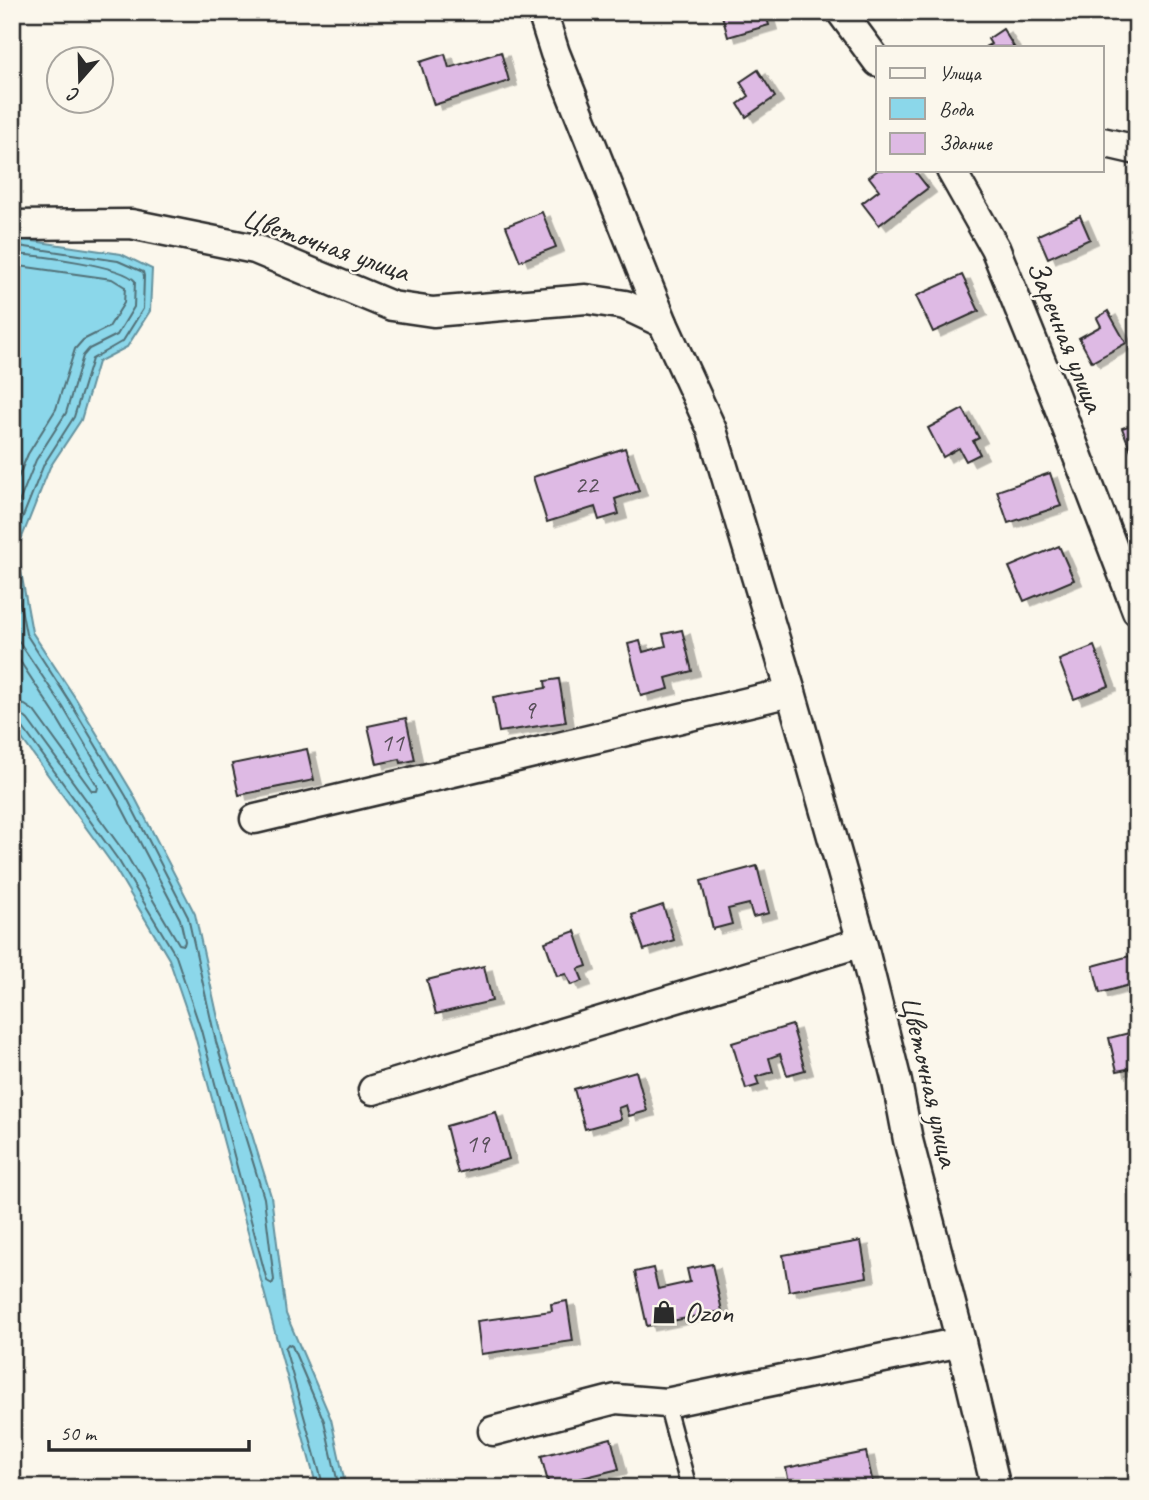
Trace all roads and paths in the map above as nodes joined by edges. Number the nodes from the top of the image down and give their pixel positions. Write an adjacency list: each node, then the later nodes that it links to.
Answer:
1 (542, 12): 8 (street, Цветочная улица)
2 (841, 12): 3 (street)
3 (876, 59)
4 (1104, 142): 5 (street)
5 (1137, 150)
6 (952, 172): 9 (street, Заречная улица)
7 (12, 225): 8 (street, Цветочная улица)
8 (663, 323): 10 (street, Цветочная улица)
9 (1137, 611)
10 (791, 692): 11 (street); 12 (street, Цветочная улица)
11 (255, 819)
12 (862, 942): 13 (street); 14 (street, Цветочная улица)
13 (373, 1090)
14 (961, 1342): 15 (street); 18 (street, Цветочная улица)
15 (666, 1403): 16 (street); 17 (lane)
16 (493, 1431)
17 (689, 1488)
18 (996, 1488)

